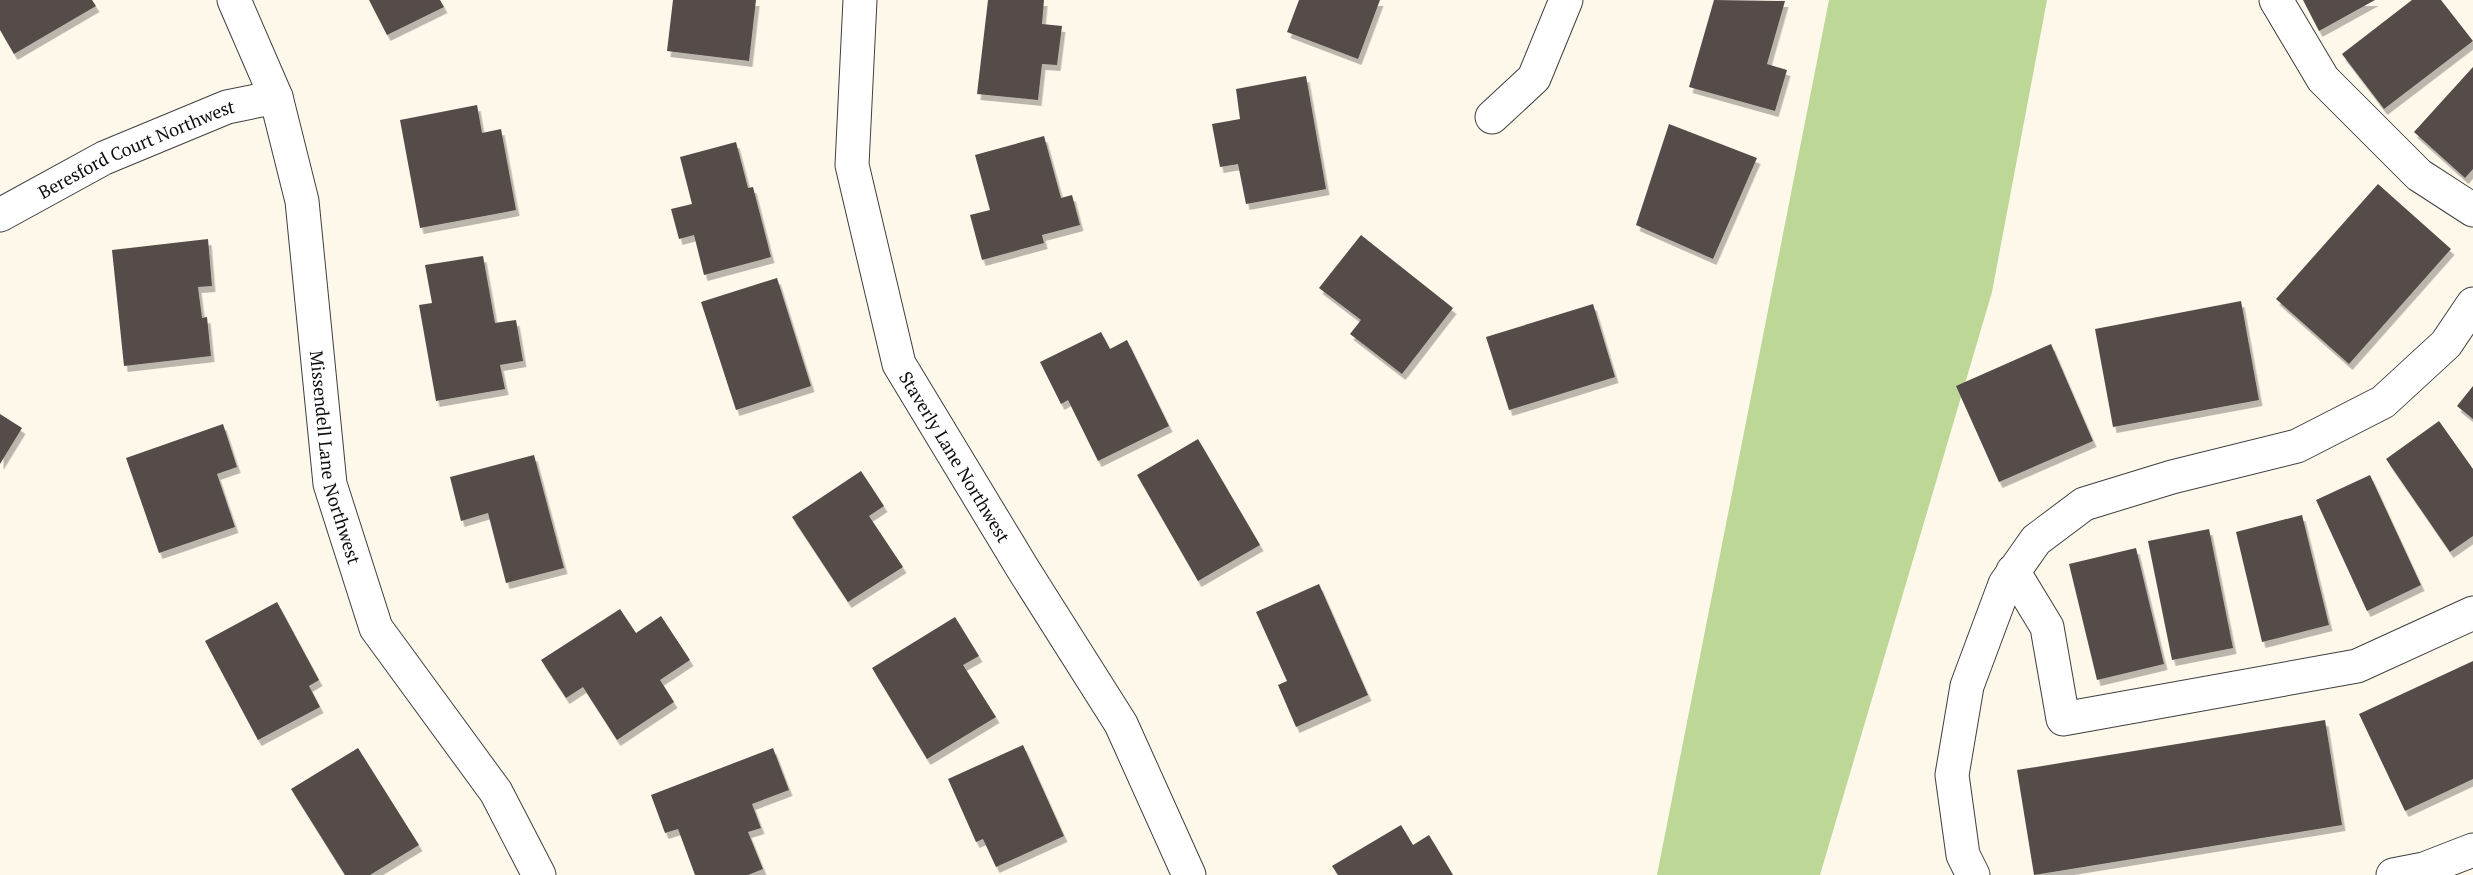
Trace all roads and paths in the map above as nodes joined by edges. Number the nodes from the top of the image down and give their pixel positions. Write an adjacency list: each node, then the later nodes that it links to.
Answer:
1 (234, 0): 5 (street, Missendell Lane Northwest)
2 (860, 0): 14 (street, Staverly Lane Northwest)
3 (1566, 0): 6 (street)
4 (2276, 0): 7 (street)
5 (276, 97): 8 (street, Beresford Court Northwest); 13 (street, Missendell Lane Northwest)
6 (1492, 117)
7 (2473, 210)
8 (0, 215)
9 (2473, 304): 10 (street)
10 (2013, 571): 11 (street); 15 (street)
11 (2473, 613)
12 (2473, 850): 16 (street)
13 (539, 875)
14 (1189, 875)
15 (1973, 875)
16 (2393, 875)

